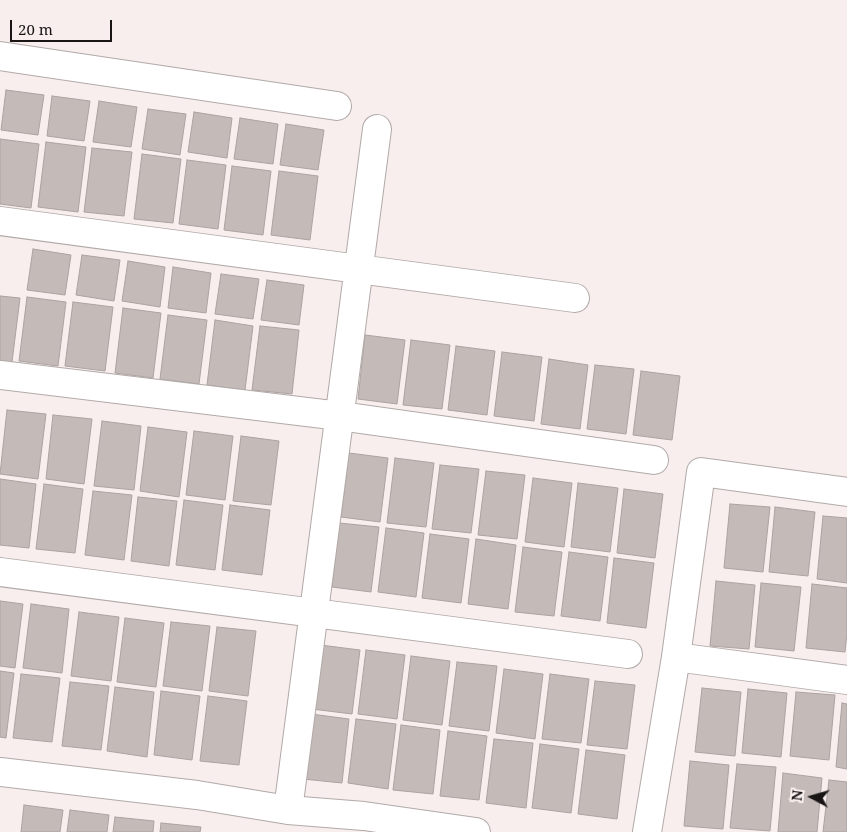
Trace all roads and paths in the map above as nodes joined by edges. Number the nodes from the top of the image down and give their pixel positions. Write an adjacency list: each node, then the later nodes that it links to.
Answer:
1 (0, 56): 2 (street)
2 (337, 106)
3 (377, 129): 5 (street)
4 (0, 221): 5 (street)
5 (359, 268): 6 (street); 8 (street)
6 (575, 298)
7 (0, 375): 8 (street)
8 (340, 416): 9 (street); 12 (street)
9 (654, 460)
10 (847, 492): 14 (street)
11 (0, 572): 12 (street)
12 (314, 612): 13 (street); 17 (street)
13 (628, 654)
14 (676, 657): 15 (street); 19 (street)
15 (847, 680)
16 (0, 772): 17 (street)
17 (288, 810): 18 (street)
18 (476, 832)
19 (647, 832)

